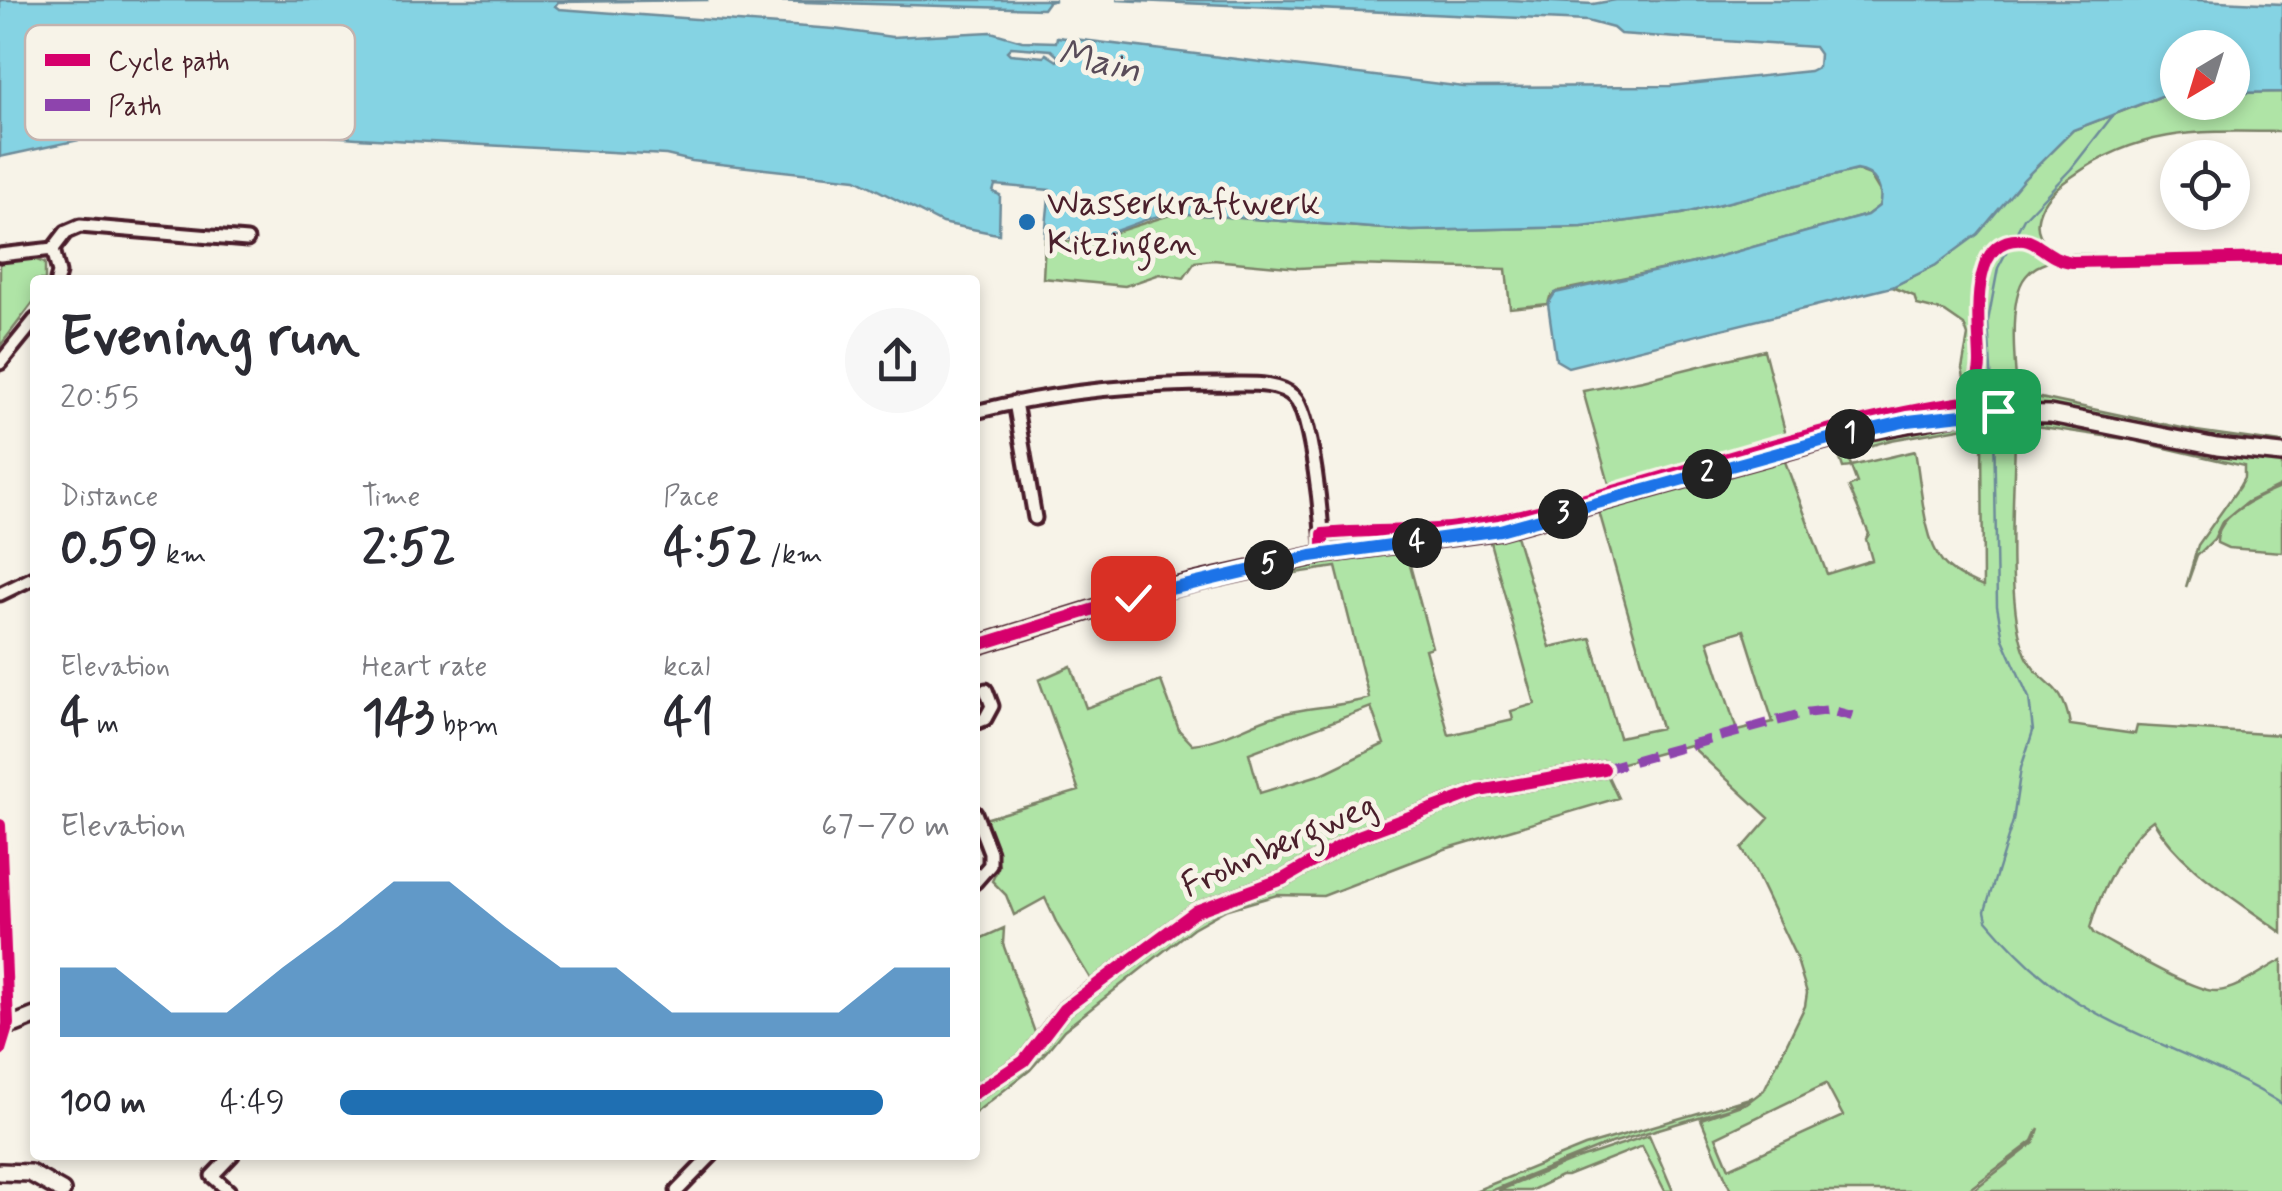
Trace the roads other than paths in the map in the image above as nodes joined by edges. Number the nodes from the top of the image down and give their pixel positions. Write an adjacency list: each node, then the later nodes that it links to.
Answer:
1 (247, 240): 2 (street)
2 (53, 249): 3 (street); 4 (street)
3 (0, 255)
4 (58, 275)
5 (30, 326): 6 (street)
6 (0, 363)
7 (1014, 402): 8 (street); 10 (street); 11 (street)
8 (980, 411)
9 (2282, 454): 11 (main road)
10 (1036, 518)
11 (1323, 554): 14 (main road)
12 (30, 579): 13 (street)
13 (0, 594)
14 (980, 644)
15 (986, 690): 16 (street)
16 (980, 722)
17 (1604, 768): 22 (street, Frohnbergweg)
18 (980, 827): 19 (street)
19 (980, 876)
20 (30, 1018): 21 (main road)
21 (0, 1024)
22 (980, 1090)
23 (227, 1160): 27 (street)
24 (707, 1160): 28 (street)
25 (0, 1172): 26 (main road)
26 (62, 1191)
27 (228, 1191)
28 (677, 1191)

